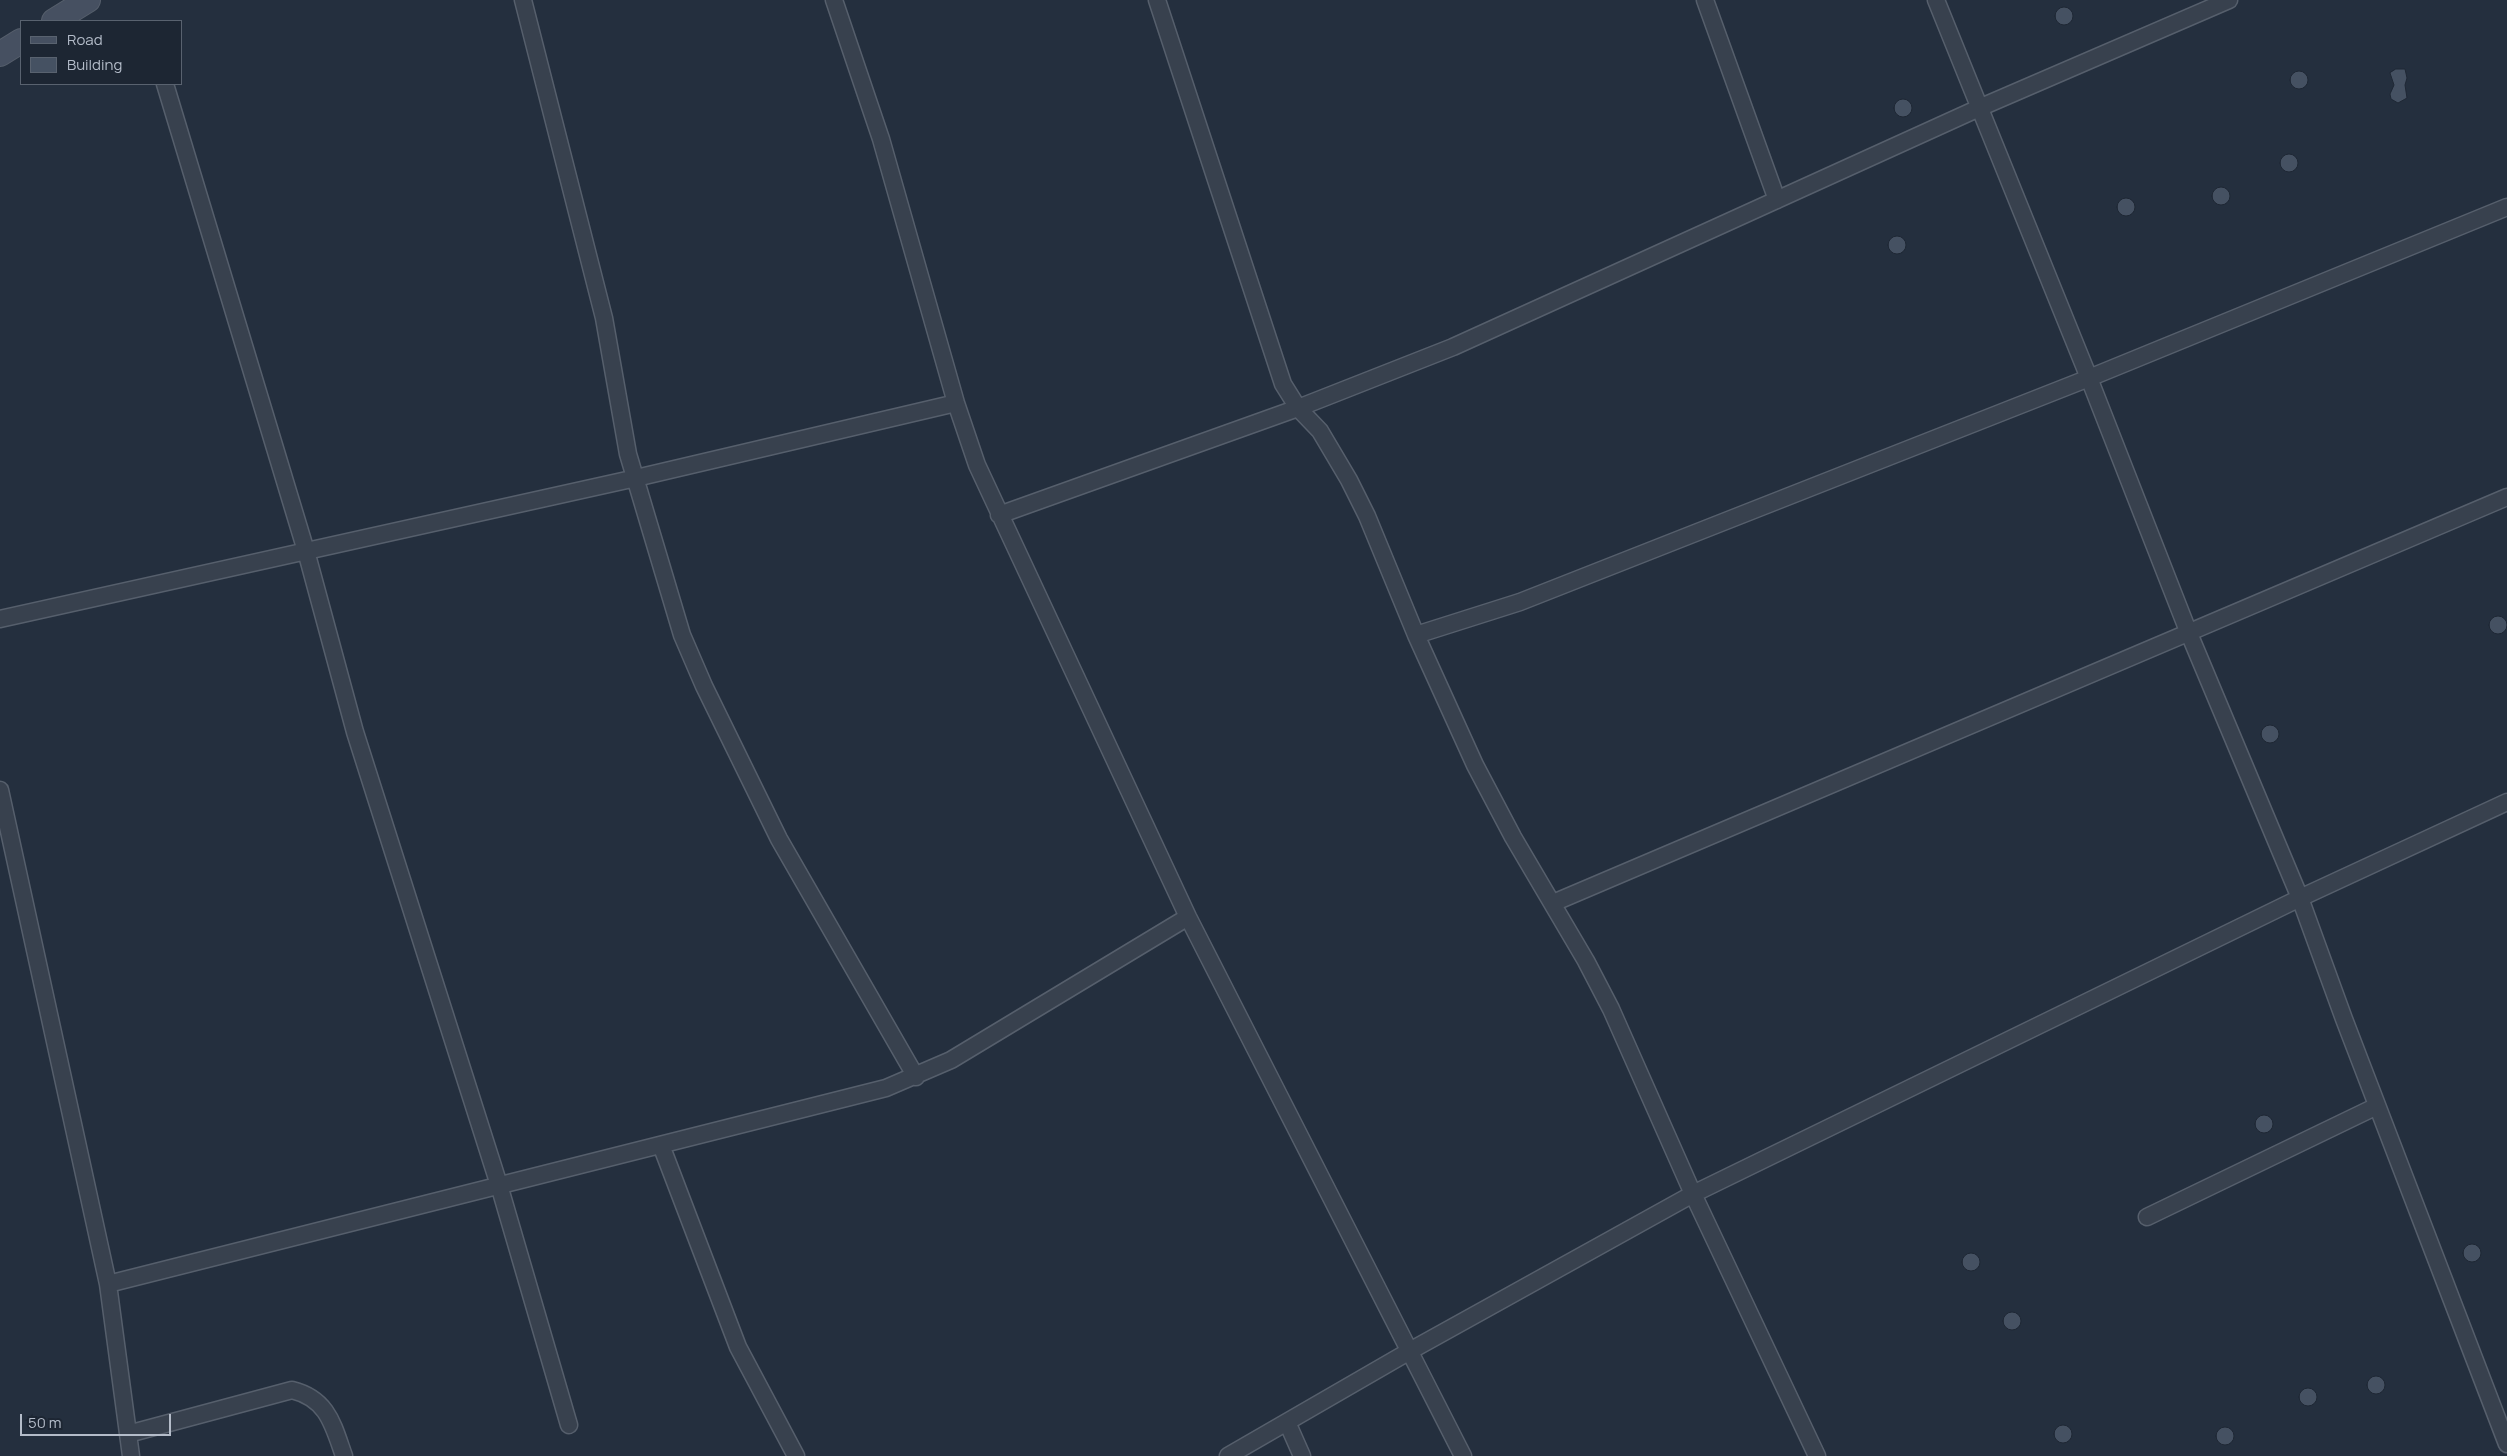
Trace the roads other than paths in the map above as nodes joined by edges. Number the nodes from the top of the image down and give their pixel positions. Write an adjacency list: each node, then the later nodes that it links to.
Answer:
1 (88, 0): 8 (street)
2 (523, 0): 18 (street)
3 (834, 0): 16 (street)
4 (1157, 0): 17 (street)
5 (1705, 0): 13 (street)
6 (1936, 0): 12 (street)
7 (2224, 1): 12 (street)
8 (56, 20)
9 (20, 42): 10 (street)
10 (0, 54)
11 (165, 85): 21 (street)
12 (1979, 108): 13 (street); 15 (street)
13 (1777, 200): 17 (street)
14 (2507, 208): 15 (street)
15 (2090, 378): 23 (street); 24 (street)
16 (956, 403): 18 (street); 20 (street)
17 (1298, 408): 20 (street); 24 (street)
18 (636, 478): 21 (street); 30 (street)
19 (2507, 497): 23 (street)
20 (999, 515): 29 (street)
21 (306, 551): 22 (street); 33 (street)
22 (0, 619)
23 (2188, 631): 27 (street); 28 (street)
24 (1416, 635): 28 (street)
25 (0, 790): 36 (street)
26 (2507, 802): 27 (street)
27 (2300, 898): 31 (street); 34 (street)
28 (1553, 903): 34 (street)
29 (1188, 917): 30 (street); 37 (street)
30 (916, 1077): 32 (street)
31 (2377, 1106): 35 (street); 41 (street)
32 (660, 1145): 33 (street); 44 (street)
33 (499, 1185): 36 (street); 39 (street)
34 (1693, 1194): 37 (street); 48 (street)
35 (2147, 1217)
36 (108, 1284): 40 (street)
37 (1408, 1352): 38 (street); 47 (street)
38 (1287, 1422): 45 (street); 46 (street)
39 (569, 1425)
40 (128, 1434): 42 (street); 43 (street)
41 (2507, 1444)
42 (131, 1456)
43 (344, 1456)
44 (796, 1456)
45 (1228, 1456)
46 (1302, 1456)
47 (1463, 1456)
48 (1817, 1456)

